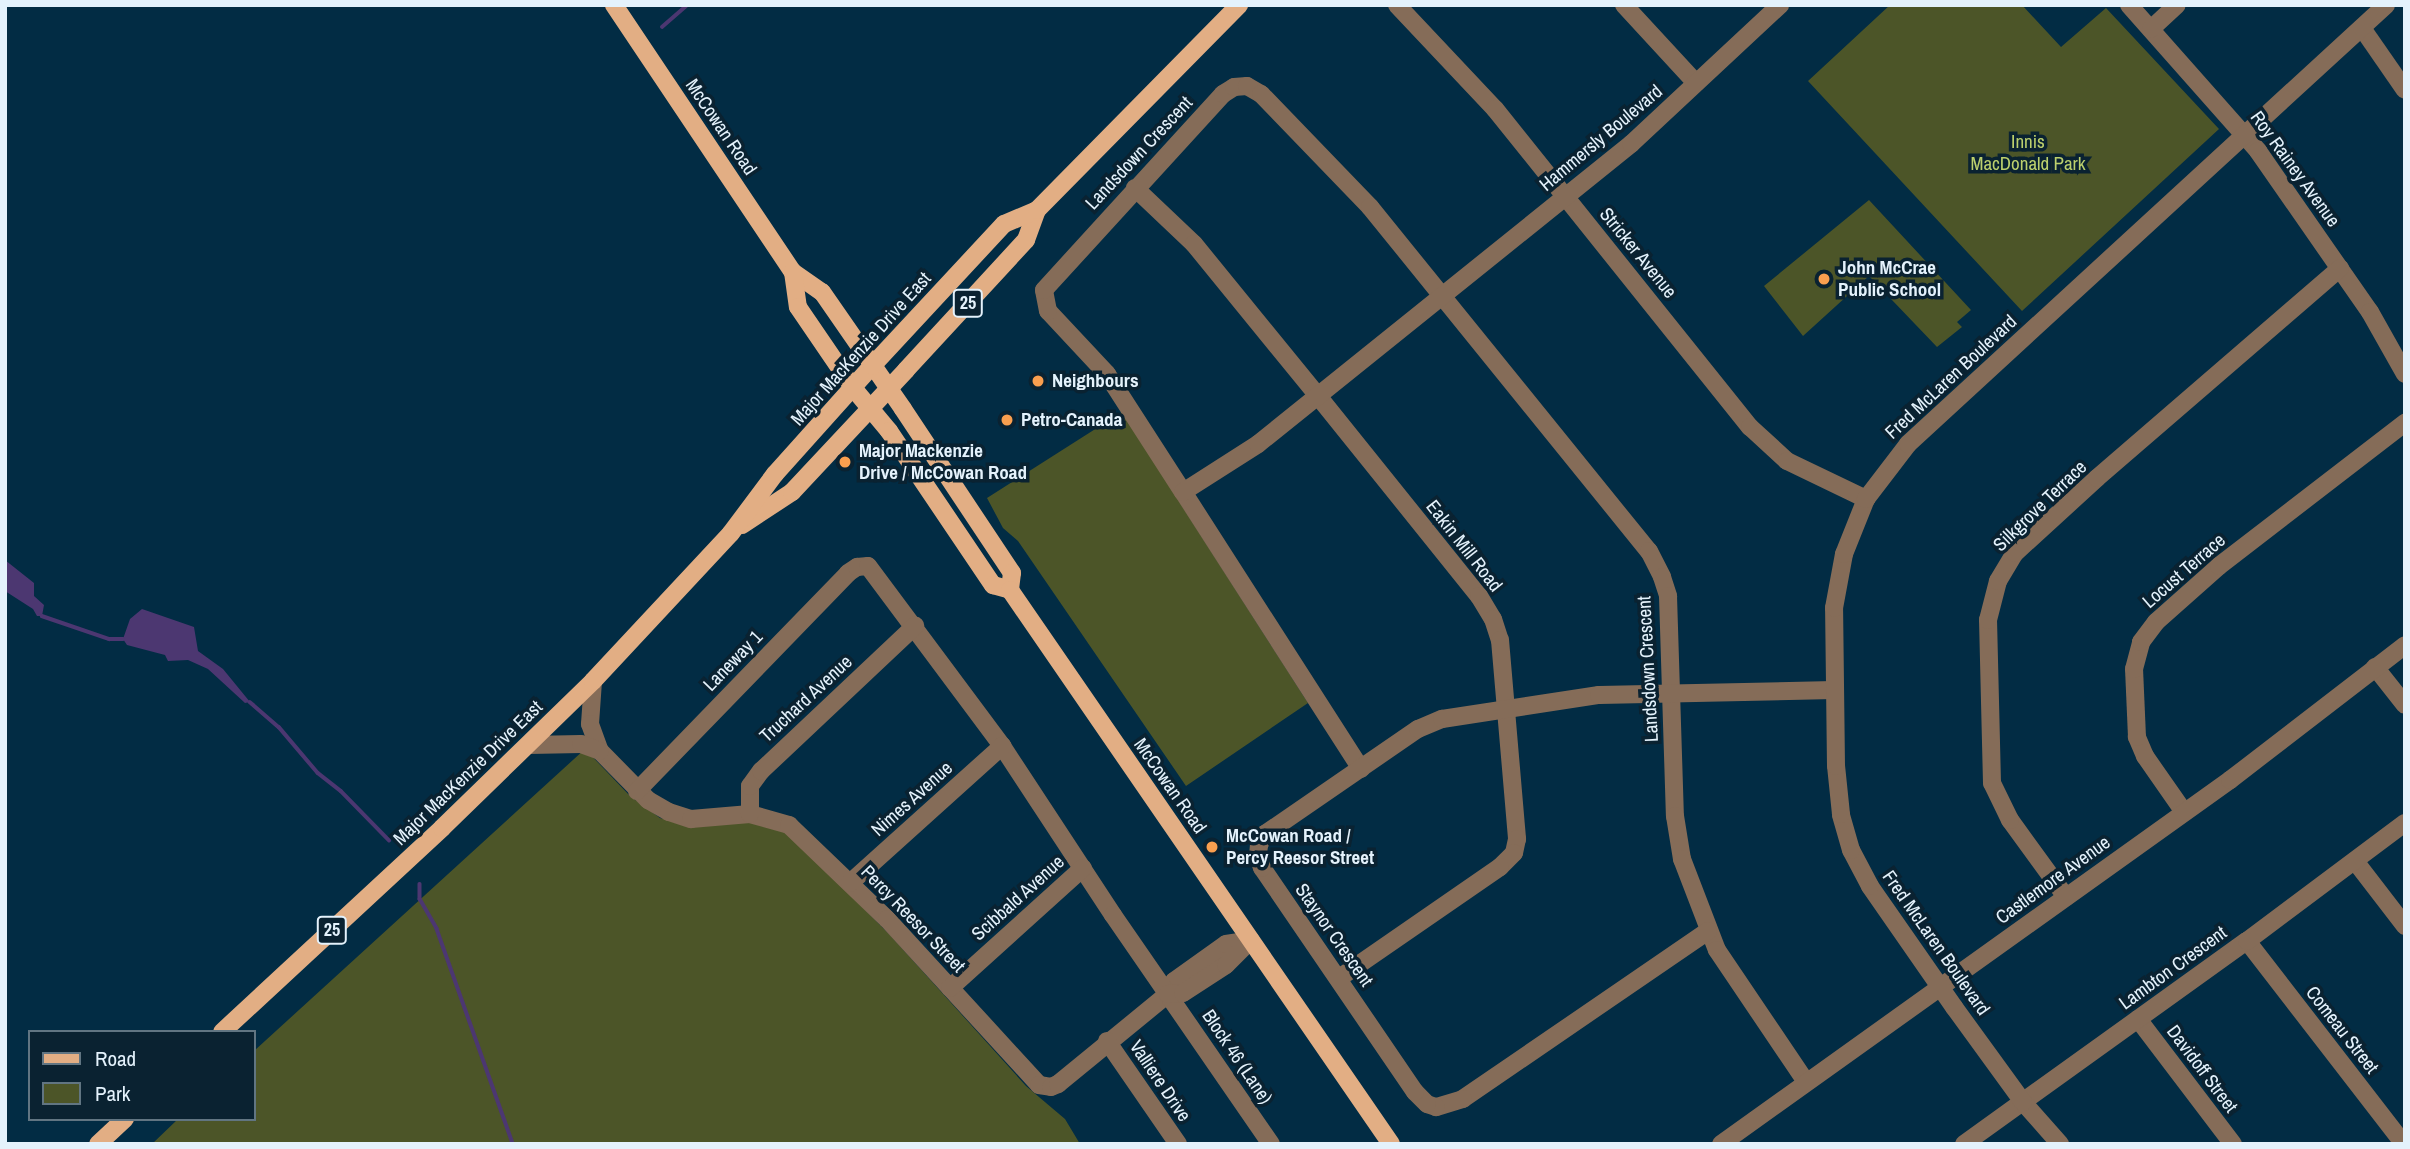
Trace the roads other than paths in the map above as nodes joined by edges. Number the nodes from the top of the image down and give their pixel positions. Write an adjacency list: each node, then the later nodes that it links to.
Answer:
1 (614, 5): 18 (main road, McCowan Road)
2 (1239, 5): 16 (main road, Major MacKenzie Drive East / 25)
3 (1396, 5): 15 (street, Stricker Avenue)
4 (1624, 5): 11 (street)
5 (1780, 5): 11 (street, Hammersly Boulevard)
6 (2129, 5): 10 (street, Roy Rainey Avenue)
7 (2177, 5): 10 (street)
8 (2386, 5): 9 (street, Fred McLaren Boulevard)
9 (2362, 28): 12 (street); 13 (street, Fred McLaren Boulevard)
10 (2151, 29): 13 (street, Roy Rainey Avenue)
11 (1696, 83): 15 (street, Hammersly Boulevard)
12 (2405, 90)
13 (2245, 135): 17 (street, Roy Rainey Avenue); 28 (street, Fred McLaren Boulevard)
14 (1135, 188): 19 (street, Landsdown Crescent); 24 (street, Eakin Mill Road); 27 (street, Landsdown Crescent)
15 (1565, 197): 19 (street, Hammersly Boulevard); 28 (street, Stricker Avenue)
16 (1037, 210): 20 (main road, Major MacKenzie Drive East / 25); 23 (main road, Major MacKenzie Drive East / 25)
17 (2340, 268): 21 (street, Roy Rainey Avenue); 51 (street, Silkgrove Terrace)
18 (793, 272): 20 (main road, McCowan Road); 22 (main road, McCowan Road)
19 (1442, 296): 24 (street); 37 (street, Landsdown Crescent)
20 (872, 366): 22 (main road, Major MacKenzie Drive East / 25); 23 (main road, McCowan Road)
21 (2405, 374)
22 (853, 388): 25 (main road, McCowan Road); 29 (main road, Major MacKenzie Drive East / 25)
23 (888, 389): 25 (main road, Major MacKenzie Drive East / 25); 31 (main road, McCowan Road)
24 (1318, 396): 27 (street); 39 (street, Eakin Mill Road)
25 (869, 408): 29 (main road, Major MacKenzie Drive East / 25); 31 (main road, McCowan Road)
26 (2405, 423): 45 (street, Locust Terrace)
27 (1183, 492): 43 (street, Landsdown Crescent)
28 (1866, 499): 36 (street, Fred McLaren Boulevard)
29 (731, 533): 35 (main road, Major MacKenzie Drive East / 25)
30 (863, 565): 32 (street, Block 46 (Lane)); 44 (street, Laneway 1)
31 (1010, 590): 54 (main road, McCowan Road)
32 (915, 626): 41 (street, Block 46 (Lane)); 46 (street, Truchard Avenue)
33 (2405, 645): 34 (street, Castlemore Avenue)
34 (2375, 667): 38 (street); 45 (street, Castlemore Avenue)
35 (593, 681): 40 (main road, Major MacKenzie Drive East / 25); 42 (street, Percy Reesor Street)
36 (1834, 690): 37 (street, Staynor Crescent); 57 (street, Fred McLaren Boulevard)
37 (1671, 692): 39 (street, Staynor Crescent); 53 (street, Landsdown Crescent)
38 (2405, 705)
39 (1506, 708): 43 (street, Staynor Crescent); 56 (street, Eakin Mill Road)
40 (529, 745): 42 (street); 61 (main road, Major MacKenzie Drive East / 25)
41 (1002, 746): 49 (street, Block 46 (Lane)); 50 (street, Nimes Avenue)
42 (600, 751): 44 (street, Percy Reesor Street)
43 (1361, 769): 56 (street, Staynor Crescent)
44 (637, 791): 46 (street, Percy Reesor Street)
45 (2184, 812): 51 (street, Castlemore Avenue)
46 (750, 814): 50 (street, Percy Reesor Street)
47 (2405, 823): 48 (street, Lambton Crescent)
48 (2356, 861): 52 (street); 55 (street, Lambton Crescent)
49 (1083, 868): 58 (street, Scibbald Avenue); 59 (street, Block 46 (Lane))
50 (850, 883): 58 (street, Percy Reesor Street)
51 (2066, 897): 57 (street, Castlemore Avenue)
52 (2405, 926)
53 (1708, 931): 56 (street, Staynor Crescent); 63 (street, Landsdown Crescent)
54 (1251, 940): 59 (street, Percy Reesor Street); 69 (main road, McCowan Road)
55 (2247, 941): 60 (street, Lambton Crescent); 74 (street, Comeau Street)
56 (1339, 978)
57 (1941, 987): 63 (street, Castlemore Avenue); 64 (street, Fred McLaren Boulevard)
58 (950, 988): 62 (street, Percy Reesor Street)
59 (1168, 994): 62 (street, Percy Reesor Street); 68 (street, Block 46 (Lane))
60 (2138, 1019): 64 (street, Lambton Crescent); 73 (street, Davidoff Street)
61 (224, 1030)
62 (1107, 1041): 67 (street, Valliere Drive)
63 (1807, 1082): 70 (street, Castlemore Avenue)
64 (2023, 1102): 71 (street, Lambton Crescent); 72 (street, Fred McLaren Boulevard)
65 (123, 1121): 66 (main road)
66 (101, 1143)
67 (1178, 1144)
68 (1271, 1144)
69 (1391, 1144)
70 (1721, 1144)
71 (1964, 1144)
72 (2060, 1144)
73 (2233, 1144)
74 (2404, 1144)

